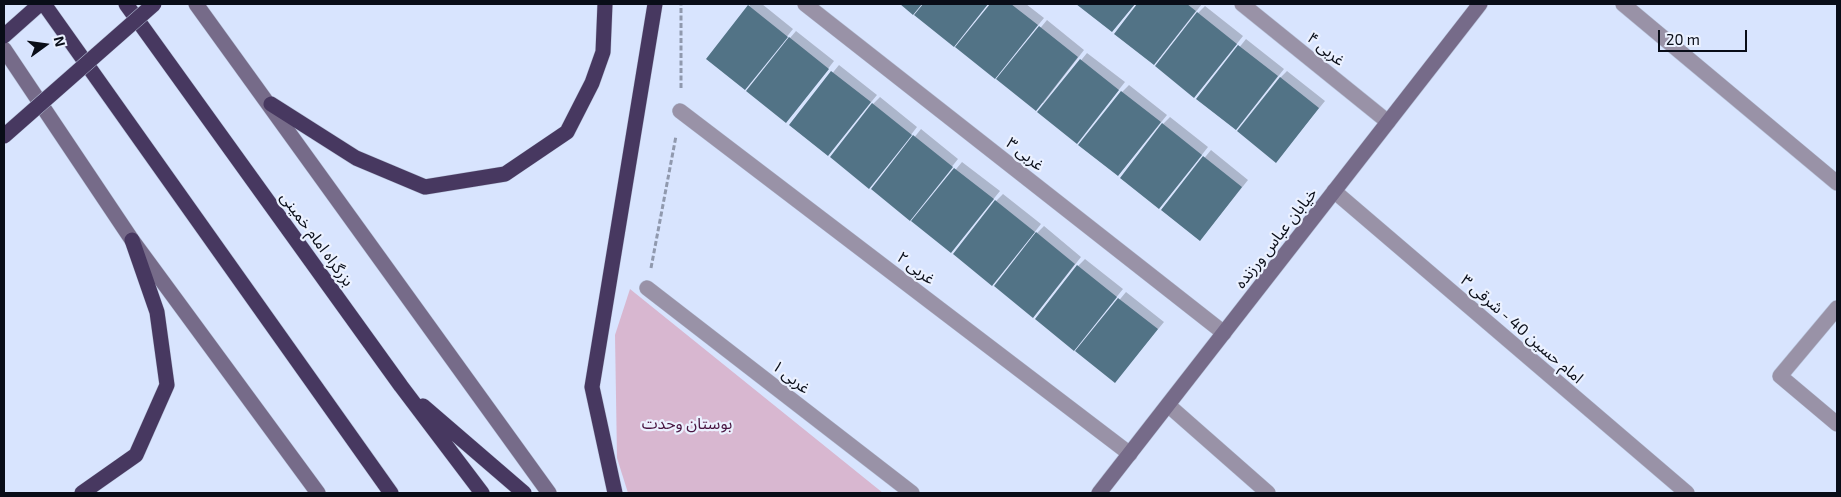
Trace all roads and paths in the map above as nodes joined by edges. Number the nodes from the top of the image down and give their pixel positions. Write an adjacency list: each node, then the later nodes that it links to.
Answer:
1 (40, 4): 13 (highway)
2 (44, 4): 31 (highway)
3 (126, 4): 25 (highway, بزرگراه امام خمینی)
4 (154, 4): 18 (highway, bridge)
5 (196, 4): 15 (main road)
6 (605, 4): 15 (highway)
7 (655, 4): 35 (highway)
8 (681, 4): 16 (path)
9 (805, 4): 24 (street, غربی ۳)
10 (1242, 4): 17 (street, غربی ۴)
11 (1480, 4): 17 (main road, خیابان عباس ورزنده)
12 (1623, 4): 19 (street)
13 (4, 36)
14 (4, 49): 21 (main road)
15 (271, 104): 34 (main road)
16 (680, 110): 22 (path); 28 (street, غربی ۲)
17 (1388, 122): 20 (main road, خیابان عباس ورزنده)
18 (4, 136)
19 (1837, 183)
20 (1334, 191): 24 (main road, خیابان عباس ورزنده); 39 (street, امام حسین 40 - شرقی ۳)
21 (132, 240): 29 (highway); 30 (main road)
22 (647, 288): 36 (street, غربی ۱)
23 (1837, 308): 27 (street)
24 (1224, 333): 26 (main road, خیابان عباس ورزنده)
25 (401, 386): 32 (highway, بزرگراه امام خمینی); 33 (highway)
26 (1168, 404): 28 (main road, خیابان عباس ورزنده); 38 (street)
27 (1837, 424)
28 (1130, 454): 37 (main road, خیابان عباس ورزنده)
29 (82, 493)
30 (318, 493)
31 (391, 493)
32 (482, 493)
33 (524, 493)
34 (549, 493)
35 (615, 493)
36 (912, 493)
37 (1099, 493)
38 (1268, 493)
39 (1687, 493)

